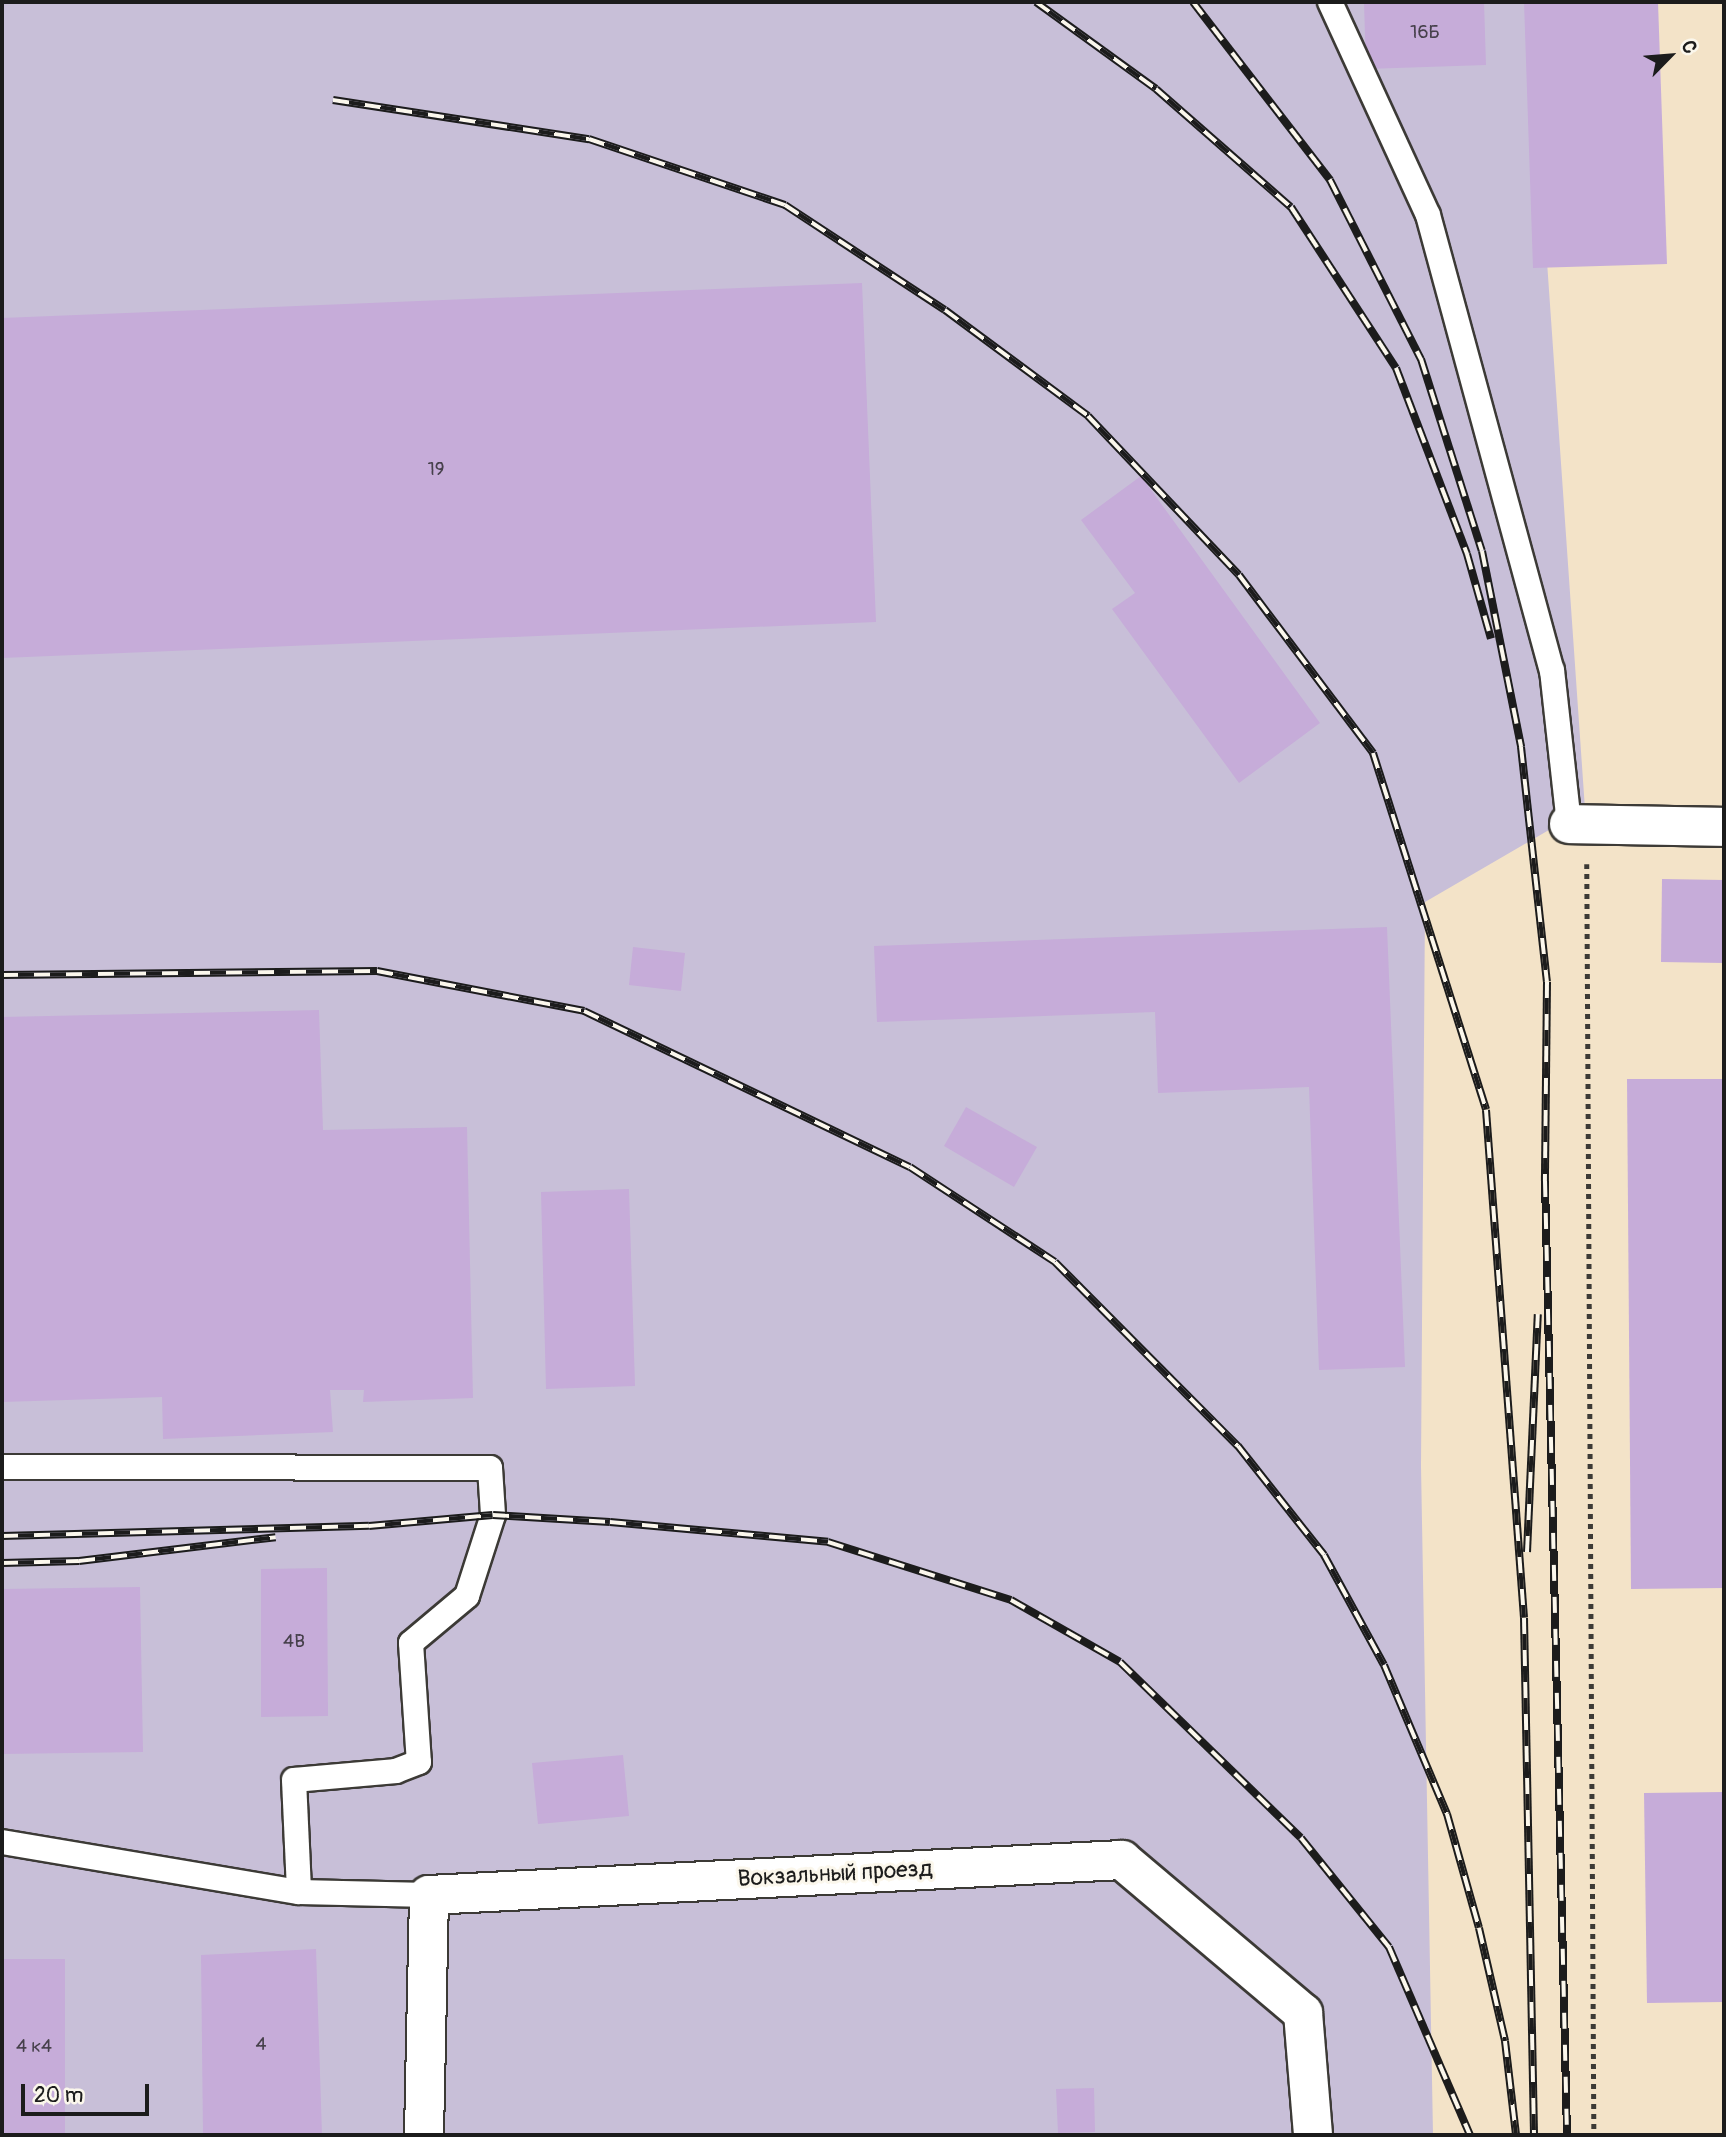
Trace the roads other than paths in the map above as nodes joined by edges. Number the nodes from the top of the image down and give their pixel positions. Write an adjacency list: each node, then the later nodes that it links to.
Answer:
1 (1330, 2): 2 (lane)
2 (1578, 825): 3 (street)
3 (1724, 827)
4 (2, 1466): 6 (lane)
5 (2, 1842): 6 (lane)
6 (299, 1892): 7 (lane)
7 (429, 1895): 8 (street); 9 (street, Вокзальный проезд)
8 (424, 2135)
9 (1313, 2135)

